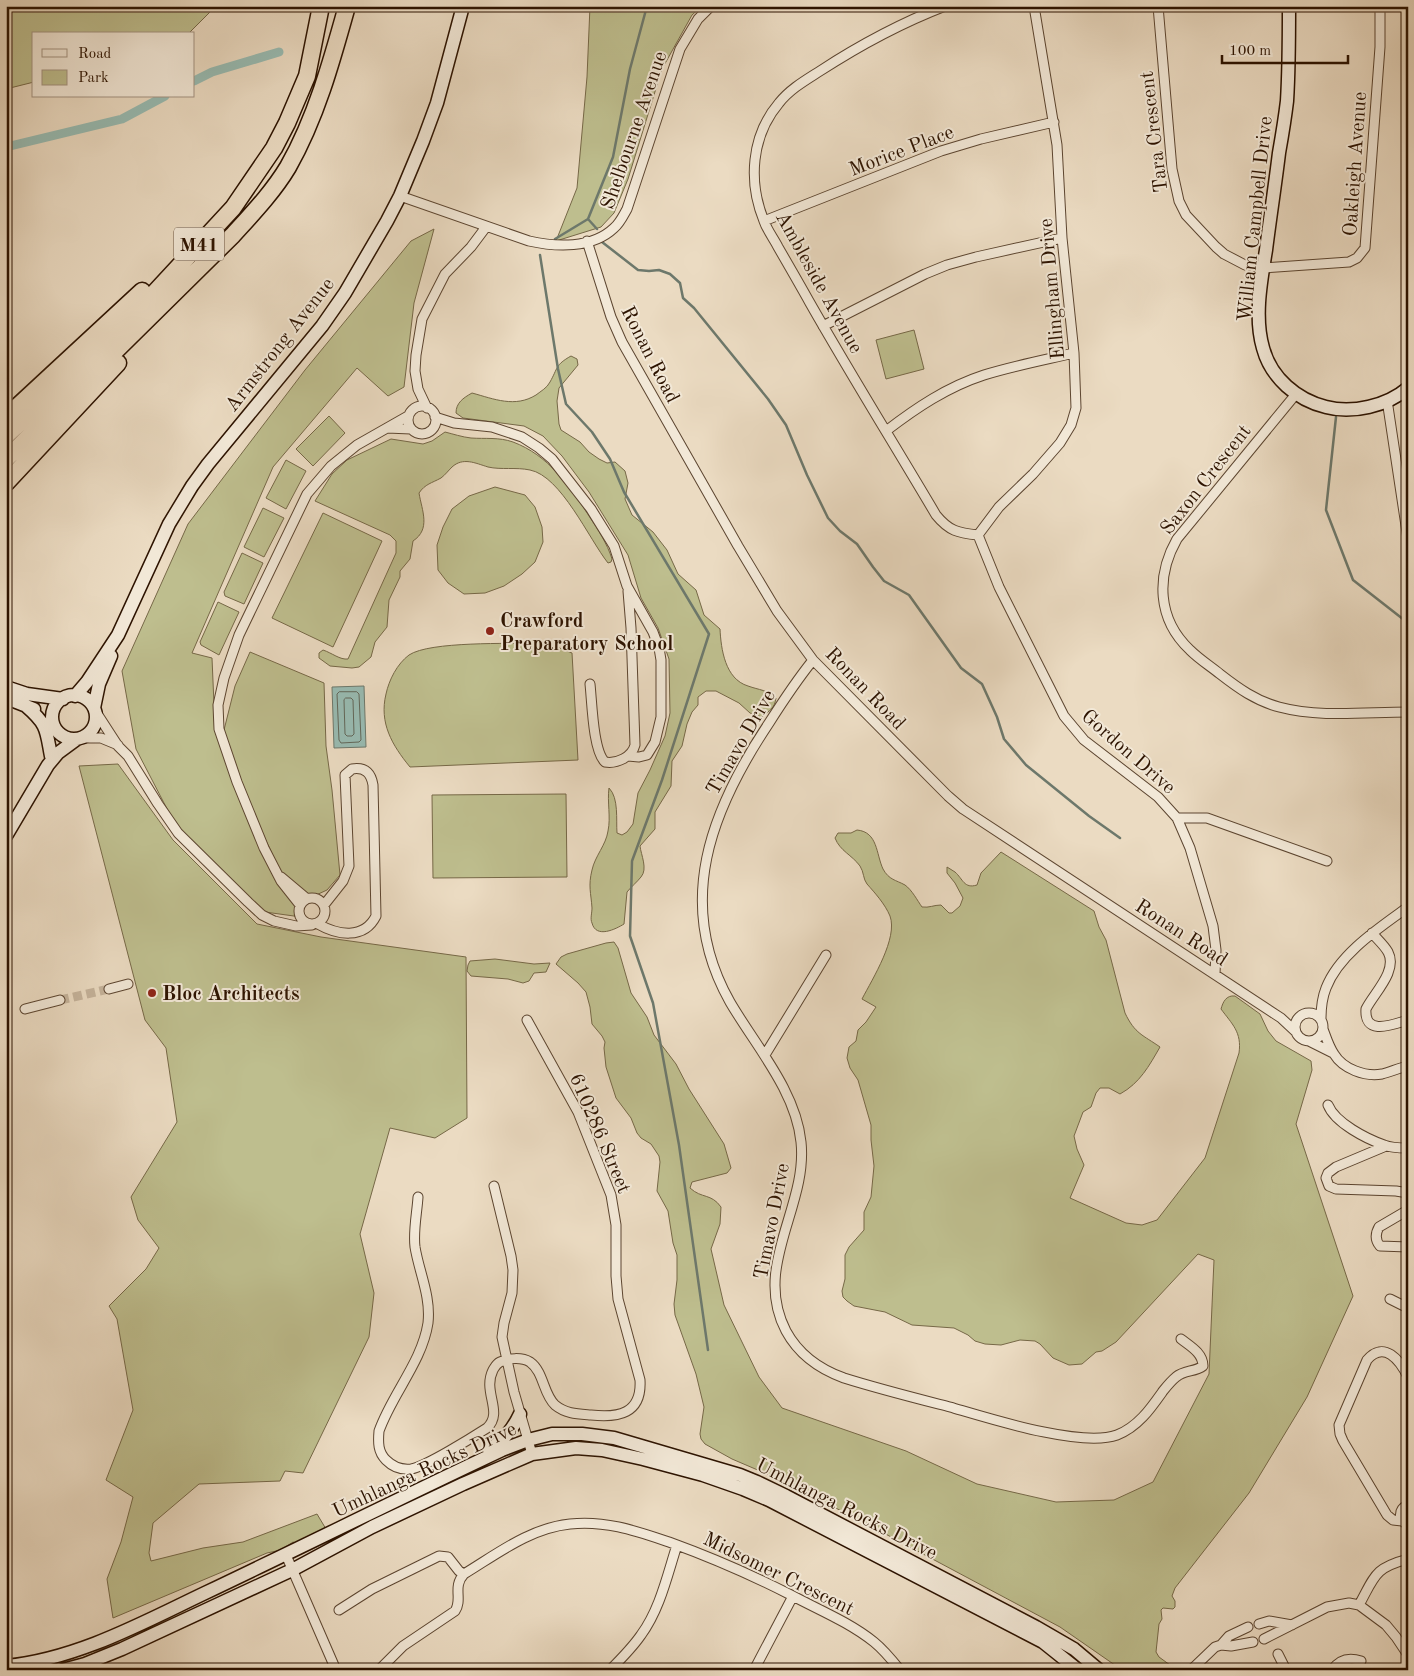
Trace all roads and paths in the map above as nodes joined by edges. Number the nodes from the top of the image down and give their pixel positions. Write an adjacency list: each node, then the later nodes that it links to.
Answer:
1 (321, 6): 12 (highway, M41)
2 (347, 6): 15 (highway, M41)
3 (463, 6): 11 (main road, Armstrong Avenue)
4 (711, 6): 17 (street, Shelbourne Avenue)
5 (945, 6): 13 (street, Ambleside Avenue)
6 (1034, 6): 10 (street, Ellingham Drive)
7 (1158, 6): 18 (street, Tara Crescent)
8 (1289, 6): 18 (main road, William Campbell Drive)
9 (1380, 6): 18 (street, Oakleigh Avenue)
10 (1054, 122): 13 (street, Morice Place); 16 (street, Ellingham Drive)
11 (400, 196): 14 (street, Shelbourne Avenue); 38 (main road, Armstrong Avenue)
12 (233, 208): 27 (highway); 32 (highway, M41)
13 (764, 221): 19 (street, Ambleside Avenue)
14 (486, 227): 17 (street, Shelbourne Avenue); 22 (street)
15 (233, 235): 33 (highway, M41); 34 (highway)
16 (1062, 238): 19 (street); 20 (street, Ellingham Drive)
17 (587, 241): 39 (street, Ronan Road)
18 (1263, 268): 23 (main road, William Campbell Drive)
19 (823, 326): 31 (street, Ambleside Avenue)
20 (1074, 353): 31 (street); 35 (street, Ellingham Drive)
21 (1408, 388): 24 (main road, William Campbell Drive)
22 (418, 389): 25 (street); 26 (street)
23 (1296, 394): 24 (main road, William Campbell Drive); 46 (street, Saxon Crescent)
24 (1387, 400): 36 (street)
25 (427, 408): 26 (street); 28 (street)
26 (411, 413): 29 (street); 30 (street)
27 (6, 417)
28 (434, 422): 30 (street); 37 (street)
29 (387, 428): 30 (street); 55 (street)
30 (412, 430)
31 (886, 431): 35 (street, Ambleside Avenue)
32 (6, 436)
33 (6, 459)
34 (6, 483)
35 (978, 535): 52 (street, Gordon Drive)
36 (1408, 539)
37 (627, 586): 50 (street); 50 (street)
38 (118, 635): 42 (main road, Armstrong Avenue); 45 (main road, Armstrong Avenue)
39 (813, 660): 63 (street, Ronan Road); 79 (street, Timavo Drive)
40 (590, 684): 50 (street)
41 (6, 687): 42 (main road)
42 (69, 697): 45 (main road); 47 (main road)
43 (6, 698): 44 (main road)
44 (26, 706): 47 (main road); 51 (main road)
45 (95, 710): 48 (main road); 49 (street)
46 (1408, 712)
47 (54, 726): 48 (main road); 51 (main road)
48 (80, 738): 49 (street); 51 (main road)
49 (118, 746): 59 (street)
50 (628, 756)
51 (50, 761): 53 (main road)
52 (1177, 818): 54 (street); 63 (street, Gordon Drive)
53 (6, 836)
54 (1327, 861)
55 (303, 902): 56 (street); 58 (street)
56 (321, 902): 60 (street); 60 (street)
57 (1408, 907): 61 (street)
58 (300, 917): 59 (street); 60 (street)
59 (284, 922): 60 (street)
60 (315, 924)
61 (1372, 933): 67 (street); 74 (street)
62 (826, 955): 79 (street)
63 (1215, 974): 70 (street, Ronan Road)
64 (128, 984): 65 (street)
65 (109, 989)
66 (60, 1000): 68 (street)
67 (1322, 1003): 69 (street); 72 (street)
68 (25, 1009)
69 (1308, 1012): 71 (street); 72 (street)
70 (1281, 1018): 71 (street); 76 (street, Ronan Road)
71 (1297, 1019): 76 (street)
72 (1321, 1019): 75 (street)
73 (527, 1020): 92 (street, 610286 Street)
74 (1408, 1020)
75 (1323, 1029): 77 (street); 78 (street)
76 (1296, 1032): 77 (street)
77 (1309, 1041): 78 (street)
78 (1333, 1053): 80 (street)
79 (765, 1055): 91 (street, Timavo Drive)
80 (1408, 1066)
81 (1328, 1105): 82 (street)
82 (1386, 1146): 83 (street); 85 (street)
83 (1408, 1148)
84 (494, 1186): 92 (street)
85 (1408, 1193)
86 (418, 1197): 92 (street)
87 (1408, 1210): 88 (street)
88 (1408, 1247)
89 (1390, 1299): 90 (street)
90 (1408, 1308)
91 (1180, 1339)
92 (507, 1359): 94 (street)
93 (1408, 1376): 99 (street)
94 (520, 1414): 95 (street); 97 (main road)
95 (528, 1440): 96 (street); 97 (main road, Umhlanga Rocks Drive); 125 (main road, Umhlanga Rocks Drive)
96 (532, 1454): 103 (main road, Umhlanga Rocks Drive); 124 (main road, Umhlanga Rocks Drive)
97 (462, 1468): 101 (main road, Umhlanga Rocks Drive)
98 (1408, 1505): 99 (street)
99 (1405, 1523)
100 (677, 1545): 104 (street, Midsomer Crescent); 105 (street, Midsomer Crescent); 121 (street)
101 (286, 1555): 103 (street); 117 (main road, Umhlanga Rocks Drive)
102 (1408, 1559): 106 (street)
103 (292, 1570): 118 (main road, Umhlanga Rocks Drive); 119 (street)
104 (464, 1574): 107 (street); 120 (street)
105 (792, 1596): 122 (street); 123 (street, Midsomer Crescent)
106 (1359, 1605): 109 (street); 115 (street)
107 (339, 1610)
108 (1259, 1624): 109 (street)
109 (1292, 1625): 111 (street)
110 (1248, 1627): 113 (street)
111 (1264, 1638)
112 (1253, 1642): 113 (street)
113 (1222, 1644): 126 (street)
114 (1278, 1654): 127 (street)
115 (1408, 1655)
116 (1361, 1661): 128 (street)
117 (6, 1666)
118 (64, 1670)
119 (336, 1670)
120 (378, 1670)
121 (610, 1670)
122 (754, 1670)
123 (900, 1670)
124 (1078, 1670)
125 (1099, 1670)
126 (1191, 1670)
127 (1286, 1670)
128 (1332, 1670)

